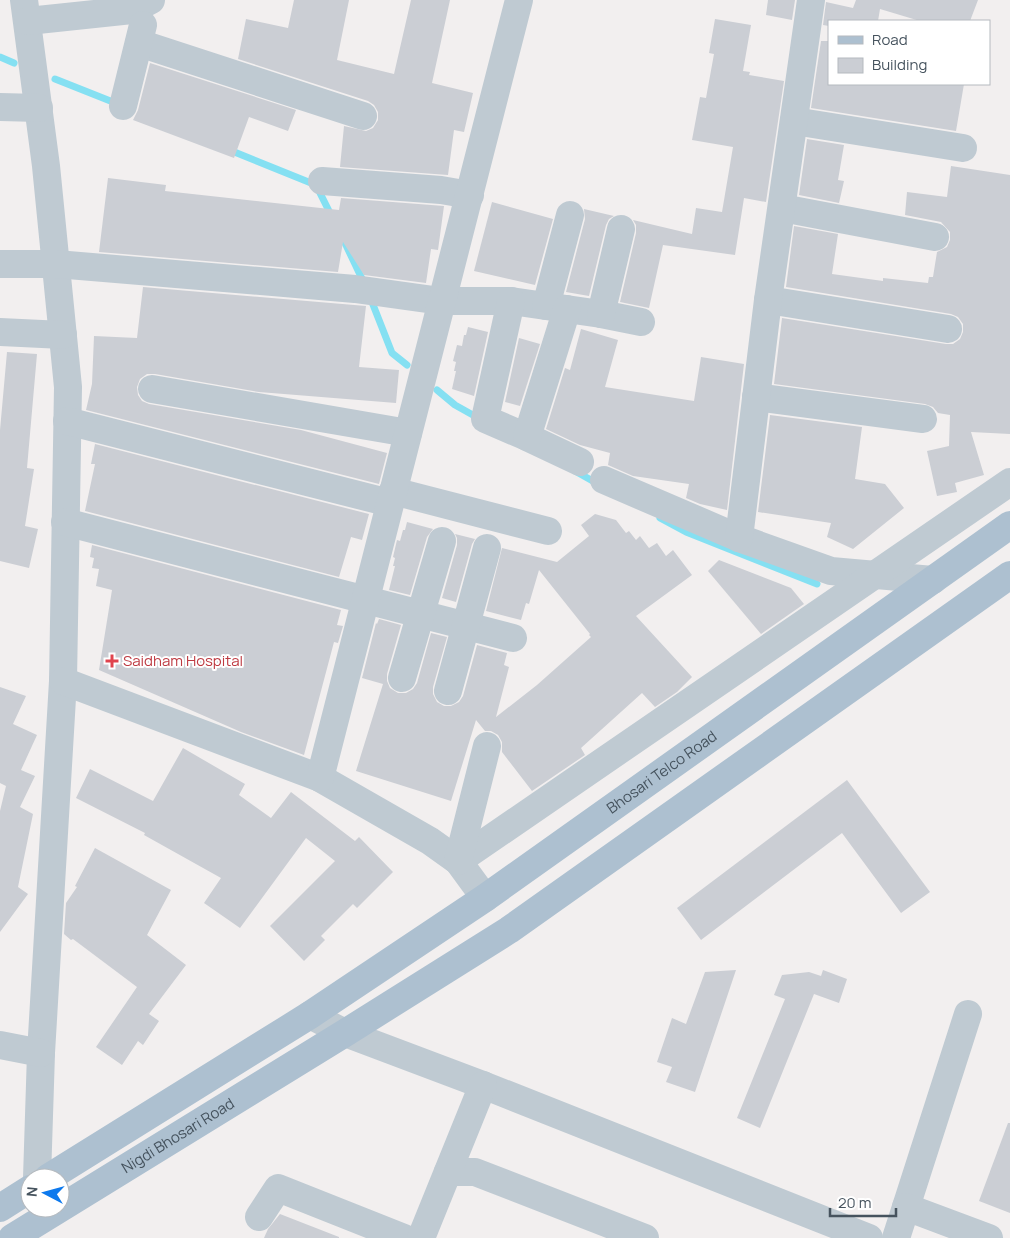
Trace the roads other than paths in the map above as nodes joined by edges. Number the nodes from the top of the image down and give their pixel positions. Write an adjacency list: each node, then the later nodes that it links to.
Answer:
1 (519, 0): 13 (street)
2 (811, 0): 10 (street)
3 (150, 1): 4 (street); 5 (street)
4 (26, 11): 8 (street)
5 (139, 43): 6 (street); 9 (street)
6 (123, 106)
7 (0, 107): 8 (street)
8 (39, 108): 19 (street)
9 (363, 116)
10 (794, 121): 11 (street); 14 (street)
11 (962, 148)
12 (322, 181): 13 (street)
13 (470, 195): 21 (street)
14 (782, 208): 17 (street); 20 (street)
15 (570, 215): 23 (street)
16 (621, 229): 24 (street)
17 (935, 238)
18 (0, 264): 19 (street)
19 (56, 264): 21 (street); 28 (street)
20 (768, 300): 26 (street); 30 (street)
21 (441, 301): 22 (street); 33 (street)
22 (511, 301): 23 (street); 34 (street)
23 (556, 308): 24 (street); 34 (street)
24 (601, 314): 25 (street)
25 (641, 322)
26 (948, 329)
27 (0, 332): 28 (street)
28 (64, 335): 32 (street)
29 (152, 389): 33 (street)
30 (756, 397): 31 (street); 42 (street)
31 (923, 419)
32 (67, 421): 38 (street); 39 (street)
33 (408, 433): 38 (street)
34 (527, 437): 35 (street)
35 (580, 462)
36 (604, 480): 42 (street)
37 (1010, 482): 46 (street)
38 (392, 497): 41 (street); 48 (street)
39 (65, 522): 48 (street); 53 (street)
40 (1010, 525): 47 (main road, Bhosari Telco Road)
41 (548, 531)
42 (738, 538): 46 (street)
43 (442, 541): 49 (street)
44 (486, 548): 50 (street)
45 (1010, 574): 61 (main road)
46 (875, 575): 47 (street); 57 (street)
47 (933, 580): 58 (main road, Bhosari Telco Road)
48 (366, 600): 49 (street); 56 (street)
49 (421, 614): 50 (street); 52 (street)
50 (465, 626): 51 (street); 54 (street)
51 (513, 638)
52 (402, 678)
53 (63, 681): 56 (street); 63 (street)
54 (448, 691)
55 (487, 746): 57 (street)
56 (320, 778): 57 (street)
57 (458, 861): 58 (street)
58 (485, 898): 60 (main road, Bhosari Telco Road)
59 (968, 1014): 70 (street)
60 (310, 1016): 61 (street); 66 (main road)
61 (345, 1033): 64 (street); 72 (main road, Nigdi Bhosari Road)
62 (0, 1046): 63 (street)
63 (41, 1053): 65 (street)
64 (483, 1085): 67 (street); 77 (street)
65 (37, 1168)
66 (64, 1168)
67 (448, 1172): 75 (street); 76 (street)
68 (20, 1195): 69 (main road)
69 (0, 1208)
70 (906, 1208): 78 (street); 79 (street)
71 (259, 1217): 74 (street)
72 (34, 1223): 73 (main road, Nigdi Bhosari Road)
73 (12, 1238)
74 (404, 1238)
75 (421, 1238)
76 (645, 1238)
77 (869, 1238)
78 (896, 1238)
79 (989, 1238)

